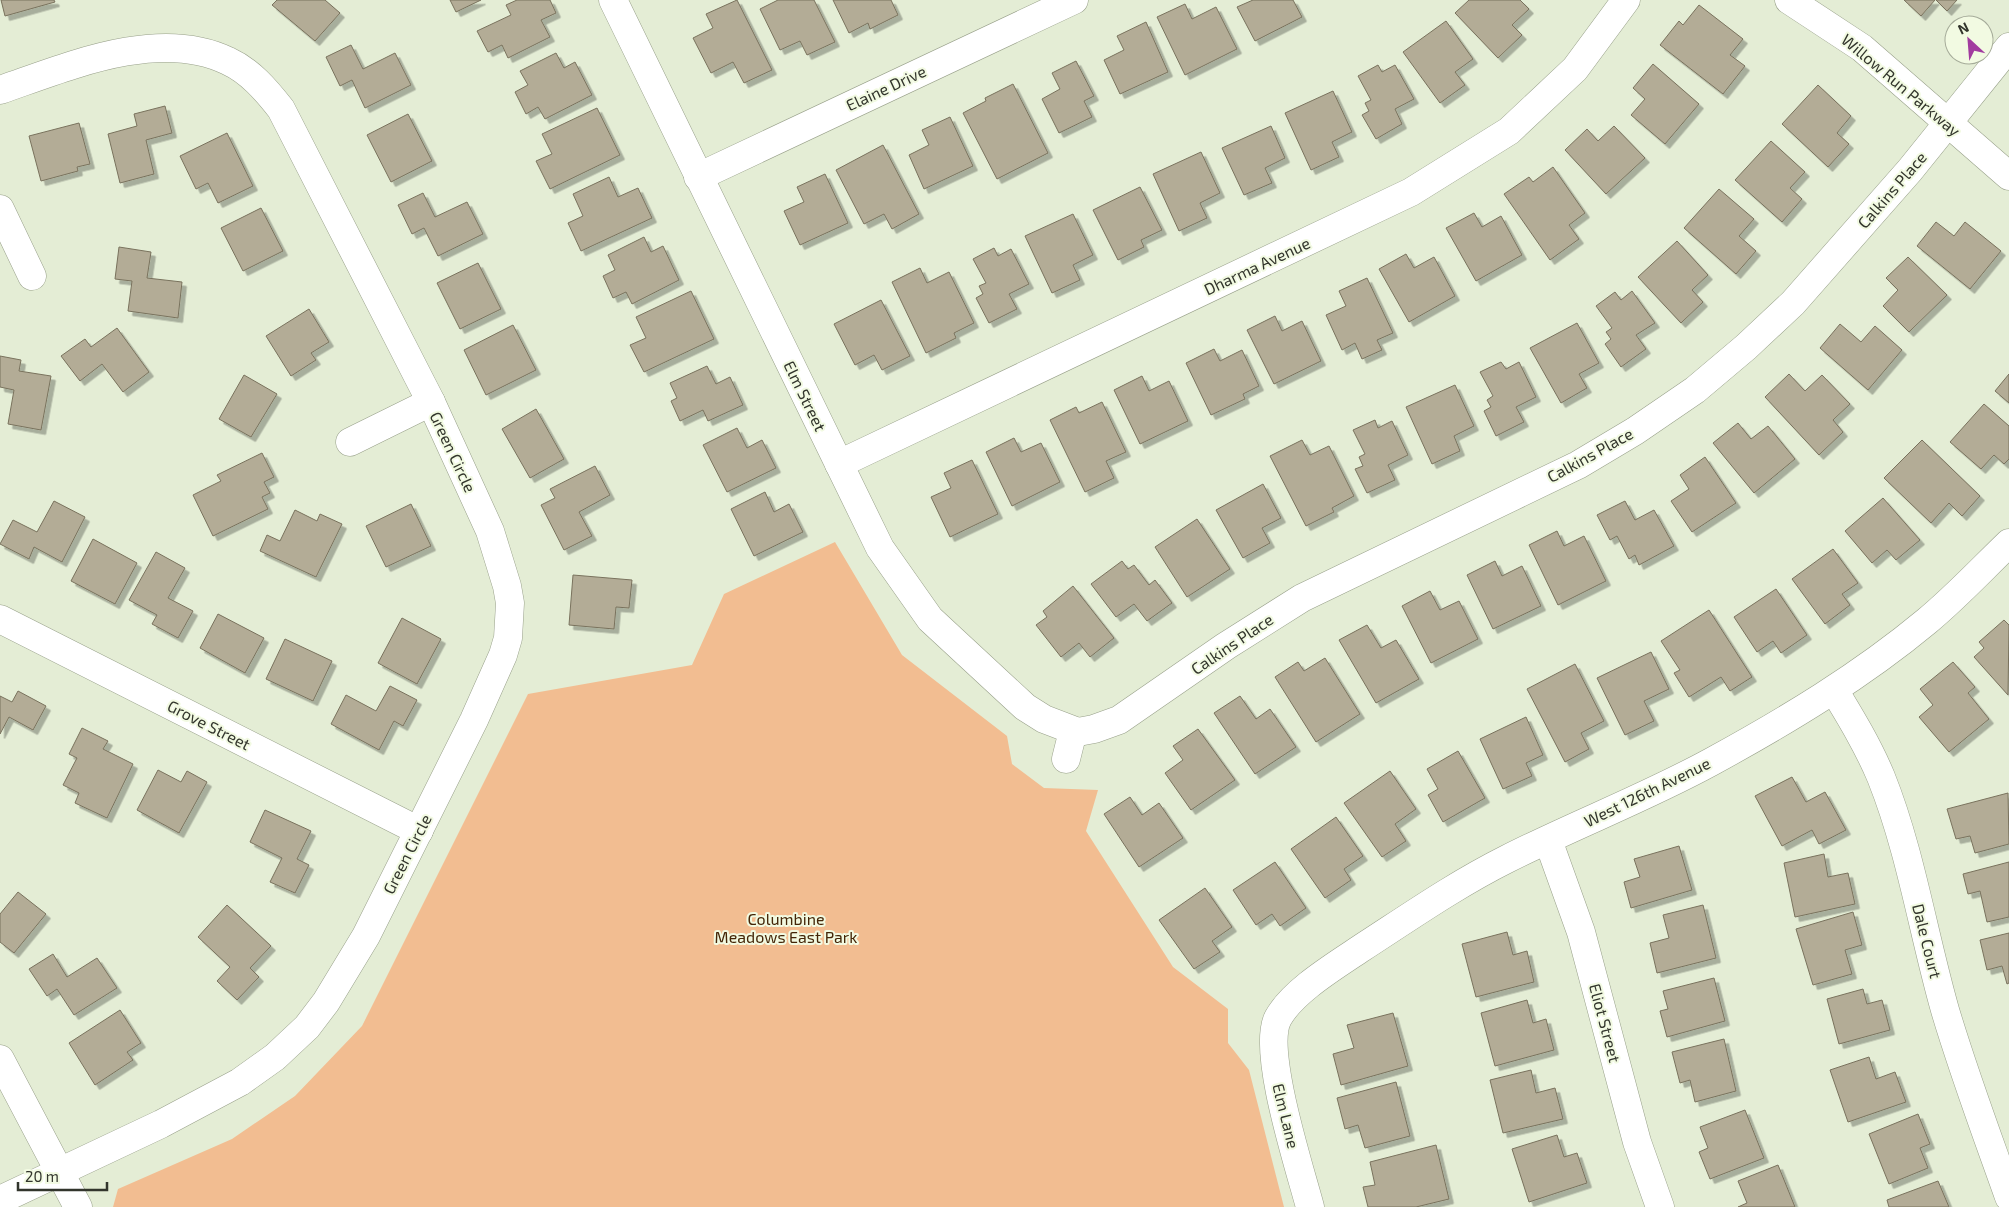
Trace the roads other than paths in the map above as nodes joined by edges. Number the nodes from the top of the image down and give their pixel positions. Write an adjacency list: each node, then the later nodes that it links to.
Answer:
1 (613, 0): 9 (street, Elm Street)
2 (1074, 0): 9 (street, Elaine Drive)
3 (1626, 0): 14 (street, Dharma Avenue)
4 (1789, 0): 7 (street, Willow Run Parkway)
5 (2009, 47): 7 (street, Calkins Place)
6 (0, 90): 12 (street, Green Circle)
7 (1948, 122): 8 (street, Willow Run Parkway); 18 (street, Calkins Place)
8 (2009, 176)
9 (698, 177): 14 (street, Elm Street)
10 (0, 209): 11 (street)
11 (32, 276)
12 (431, 402): 13 (street, Green Circle); 20 (street, Green Circle)
13 (350, 442)
14 (839, 464): 18 (street, Elm Street)
15 (2009, 543): 17 (street, West 126th Avenue)
16 (0, 619): 20 (street, Grove Street)
17 (1834, 690): 21 (street, West 126th Avenue); 25 (street, Dale Court)
18 (1073, 731): 19 (street)
19 (1066, 759)
20 (419, 831): 24 (street, Green Circle)
21 (1548, 840): 22 (street, West 126th Avenue); 29 (street, Eliot Street)
22 (1276, 1024): 28 (street, Elm Lane)
23 (0, 1059): 24 (street)
24 (60, 1172): 26 (street, Green Circle); 27 (street)
25 (2009, 1197)
26 (0, 1200)
27 (78, 1207)
28 (1310, 1207)
29 (1660, 1207)

